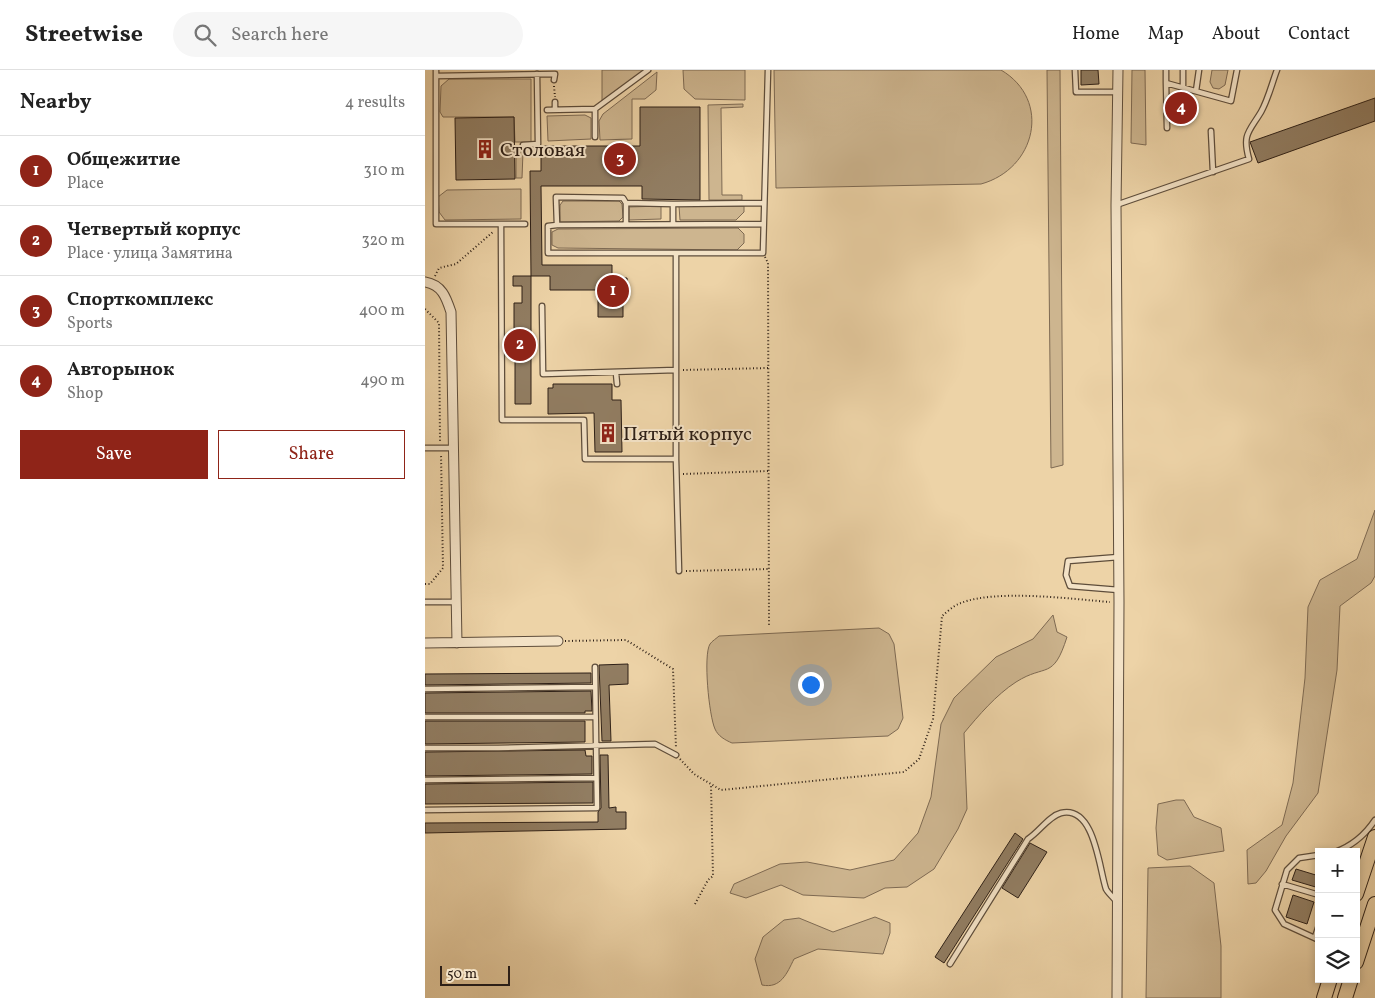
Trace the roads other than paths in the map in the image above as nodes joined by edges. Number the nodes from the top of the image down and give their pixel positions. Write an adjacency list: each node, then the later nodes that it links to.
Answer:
1 (436, 70): 12 (lane)
2 (648, 70): 20 (lane)
3 (768, 70): 28 (lane)
4 (1075, 70): 17 (lane)
5 (1118, 70): 17 (street)
6 (1166, 70): 14 (lane)
7 (1183, 70): 15 (lane)
8 (1199, 70): 16 (lane)
9 (1237, 70): 16 (lane)
10 (1277, 70): 26 (lane)
11 (537, 74): 12 (lane); 13 (lane); 25 (lane)
12 (436, 76): 36 (lane)
13 (554, 80)
14 (1166, 83): 15 (lane); 22 (lane)
15 (1183, 88): 16 (lane)
16 (1196, 91)
17 (1118, 92): 30 (street)
18 (555, 102): 19 (lane)
19 (555, 109): 20 (lane); 21 (lane)
20 (595, 109): 24 (lane)
21 (547, 110)
22 (1167, 128)
23 (1211, 131): 26 (lane)
24 (595, 137)
25 (523, 145)
26 (1213, 172): 30 (lane)
27 (626, 203): 29 (lane); 32 (lane); 35 (lane)
28 (764, 203): 29 (lane); 34 (lane)
29 (673, 204): 33 (lane)
30 (1116, 205): 46 (street)
31 (525, 224): 36 (lane)
32 (626, 224): 33 (lane); 35 (lane)
33 (673, 224): 34 (lane)
34 (763, 224): 37 (lane)
35 (557, 225): 37 (lane)
36 (501, 226): 45 (lane)
37 (676, 254): 40 (lane)
38 (427, 282): 44 (street)
39 (542, 306): 41 (lane)
40 (676, 370): 41 (lane); 45 (lane)
41 (616, 373): 42 (lane)
42 (617, 384)
43 (425, 448): 44 (lane)
44 (453, 448): 50 (street)
45 (676, 459): 47 (lane)
46 (1119, 556): 48 (street); 48 (lane)
47 (679, 571)
48 (1119, 590): 72 (street)
49 (425, 602): 50 (lane)
50 (456, 602): 53 (street)
51 (558, 641): 53 (street)
52 (425, 643): 53 (street)
53 (457, 643)
54 (595, 667): 55 (lane)
55 (595, 687): 56 (lane); 58 (lane)
56 (425, 688)
57 (425, 717): 58 (lane)
58 (595, 717): 59 (lane)
59 (595, 746): 60 (lane); 61 (lane); 62 (lane)
60 (425, 748)
61 (676, 755)
62 (596, 778): 63 (lane); 64 (lane)
63 (425, 780)
64 (425, 810)
65 (1375, 820): 67 (lane)
66 (1375, 837): 70 (main road)
67 (1345, 848)
68 (1315, 856): 69 (lane)
69 (1282, 884): 71 (lane); 74 (lane)
70 (1356, 893)
71 (1315, 894)
72 (1118, 903): 76 (lane); 79 (street)
73 (1375, 904): 75 (main road)
74 (1315, 937)
75 (1360, 950)
76 (950, 964)
77 (1328, 983): 80 (main road)
78 (1350, 983): 81 (main road)
79 (1117, 998)
80 (1324, 998)
81 (1345, 998)

